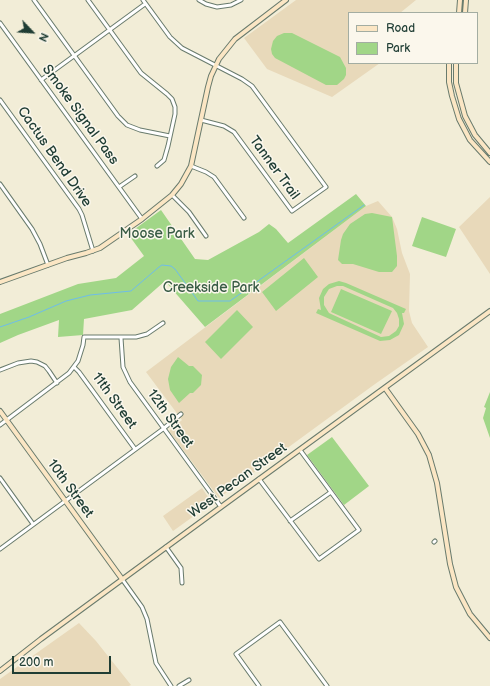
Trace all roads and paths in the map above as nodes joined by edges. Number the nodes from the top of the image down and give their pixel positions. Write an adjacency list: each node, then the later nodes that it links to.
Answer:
1 (34, 0): 14 (street)
2 (88, 0): 13 (street)
3 (143, 0): 9 (street)
4 (199, 0): 5 (street)
5 (241, 0)
6 (286, 0): 17 (street)
7 (460, 0): 10 (street)
8 (466, 0): 11 (street)
9 (146, 4): 13 (street); 17 (street)
10 (459, 12)
11 (465, 12)
12 (0, 24): 20 (street, Smoke Signal Pass)
13 (110, 29): 14 (street); 25 (street)
14 (74, 55): 20 (street); 25 (street)
15 (449, 64): 18 (street)
16 (456, 64): 19 (street)
17 (216, 65): 24 (street); 24 (street, Tanner Trail)
18 (449, 70): 19 (street); 23 (street)
19 (456, 70): 22 (street)
20 (41, 80): 32 (street, Smoke Signal Pass)
21 (0, 100): 37 (street, Cactus Bend Drive)
22 (465, 116): 23 (street); 26 (street)
23 (459, 119): 27 (street)
24 (202, 120): 29 (street)
25 (170, 136): 28 (street)
26 (490, 153)
27 (490, 162)
28 (157, 166)
29 (191, 166): 33 (street); 34 (street)
30 (135, 176): 32 (street)
31 (0, 184): 38 (street)
32 (119, 187): 35 (street, Smoke Signal Pass)
33 (172, 196): 35 (street); 36 (street)
34 (244, 218)
35 (142, 219): 37 (street)
36 (206, 236)
37 (93, 251): 38 (street)
38 (48, 265): 39 (street)
39 (0, 281)
40 (490, 311): 46 (street, West Pecan Street)
41 (163, 323): 42 (street)
42 (121, 338): 43 (street); 51 (street, 12th Street)
43 (74, 368): 45 (street); 52 (street, 11th Street)
44 (0, 370): 45 (street)
45 (57, 383): 49 (street)
46 (385, 388): 53 (street, West Pecan Street); 65 (street)
47 (0, 411): 49 (street, 10th Street)
48 (181, 414): 51 (street)
49 (6, 420): 50 (street); 57 (street, 10th Street)
50 (0, 425)
51 (163, 429): 52 (street); 58 (street, 12th Street)
52 (135, 449): 57 (street)
53 (300, 450): 55 (street, West Pecan Street); 56 (street)
54 (0, 478): 60 (street)
55 (259, 479): 58 (street, West Pecan Street); 59 (street)
56 (331, 492): 59 (street); 59 (street)
57 (65, 501): 60 (street); 63 (street, 10th Street)
58 (220, 507): 62 (street, West Pecan Street)
59 (290, 521)
60 (34, 524): 61 (street)
61 (1, 547)
62 (166, 547): 63 (street, West Pecan Street); 64 (street)
63 (122, 580): 66 (street, West Pecan Street); 68 (street)
64 (182, 583)
65 (490, 638)
66 (0, 671)
67 (189, 680): 69 (street)
68 (171, 686)
69 (179, 686)
70 (259, 686): 71 (street)
71 (327, 686)

